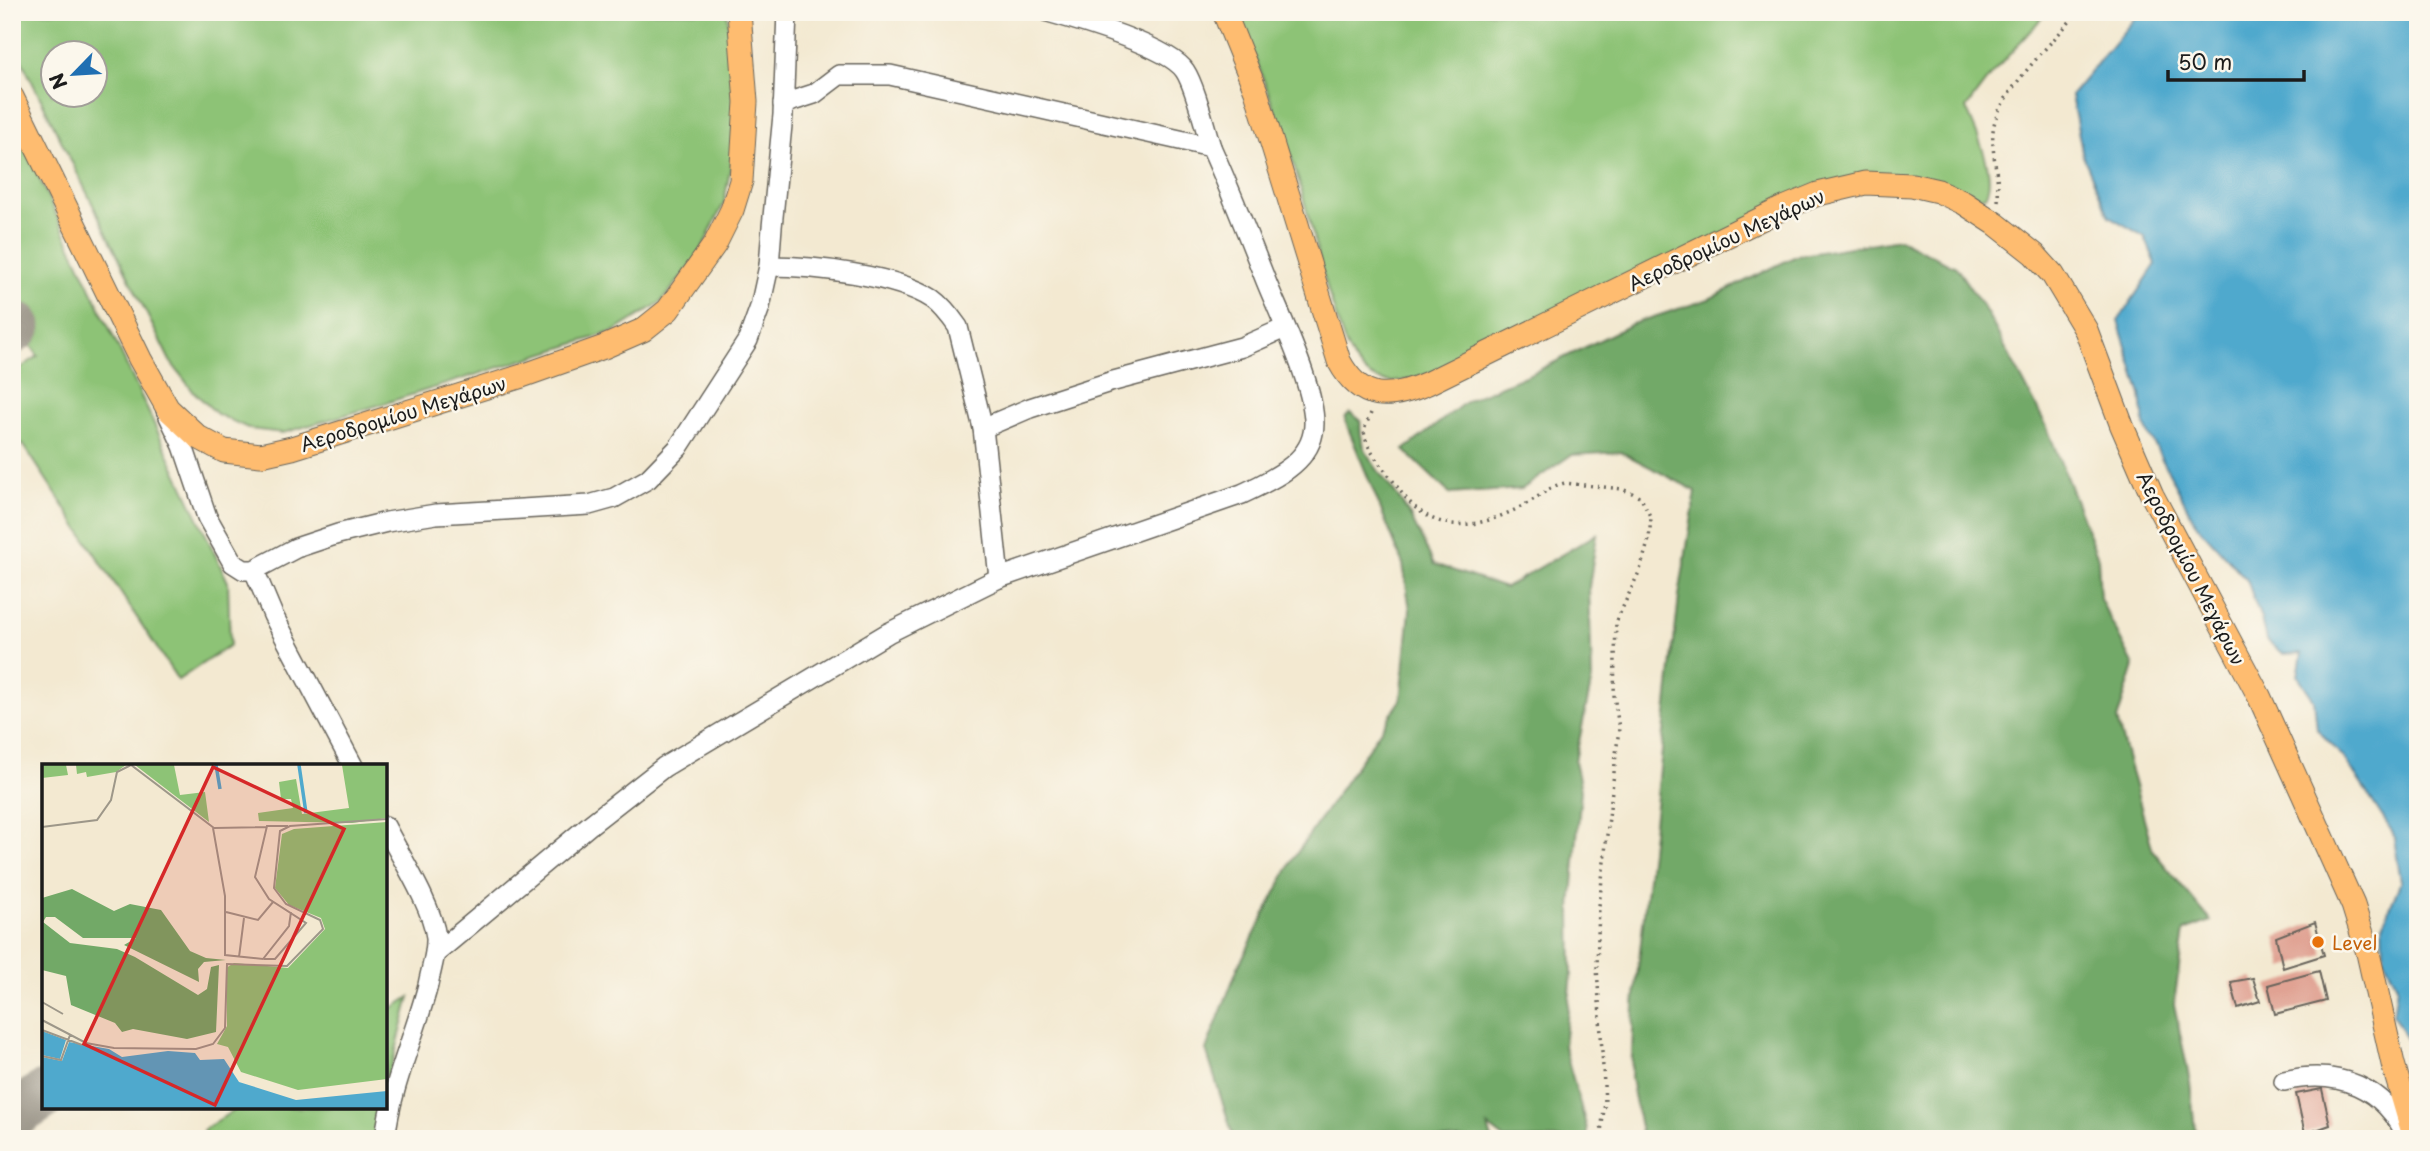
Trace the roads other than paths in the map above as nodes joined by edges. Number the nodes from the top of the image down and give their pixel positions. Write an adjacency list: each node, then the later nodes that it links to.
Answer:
1 (739, 12): 10 (main road, Αεροδρομίου Μεγάρων)
2 (787, 12): 6 (street)
3 (1048, 12): 7 (street)
4 (1224, 12): 20 (main road, Αεροδρομίου Μεγάρων)
5 (12, 97): 10 (main road, Αεροδρομίου Μεγάρων)
6 (783, 104): 7 (street); 8 (street)
7 (1212, 147): 9 (street)
8 (769, 266): 11 (street); 12 (street)
9 (1285, 328): 11 (street); 13 (street)
10 (161, 400): 12 (street)
11 (983, 428): 13 (street)
12 (254, 570): 14 (street)
13 (999, 578): 16 (street)
14 (352, 764)
15 (387, 830): 16 (street)
16 (436, 953): 18 (street)
17 (2284, 1081): 19 (street)
18 (385, 1139)
19 (2408, 1139)
20 (2415, 1139)

